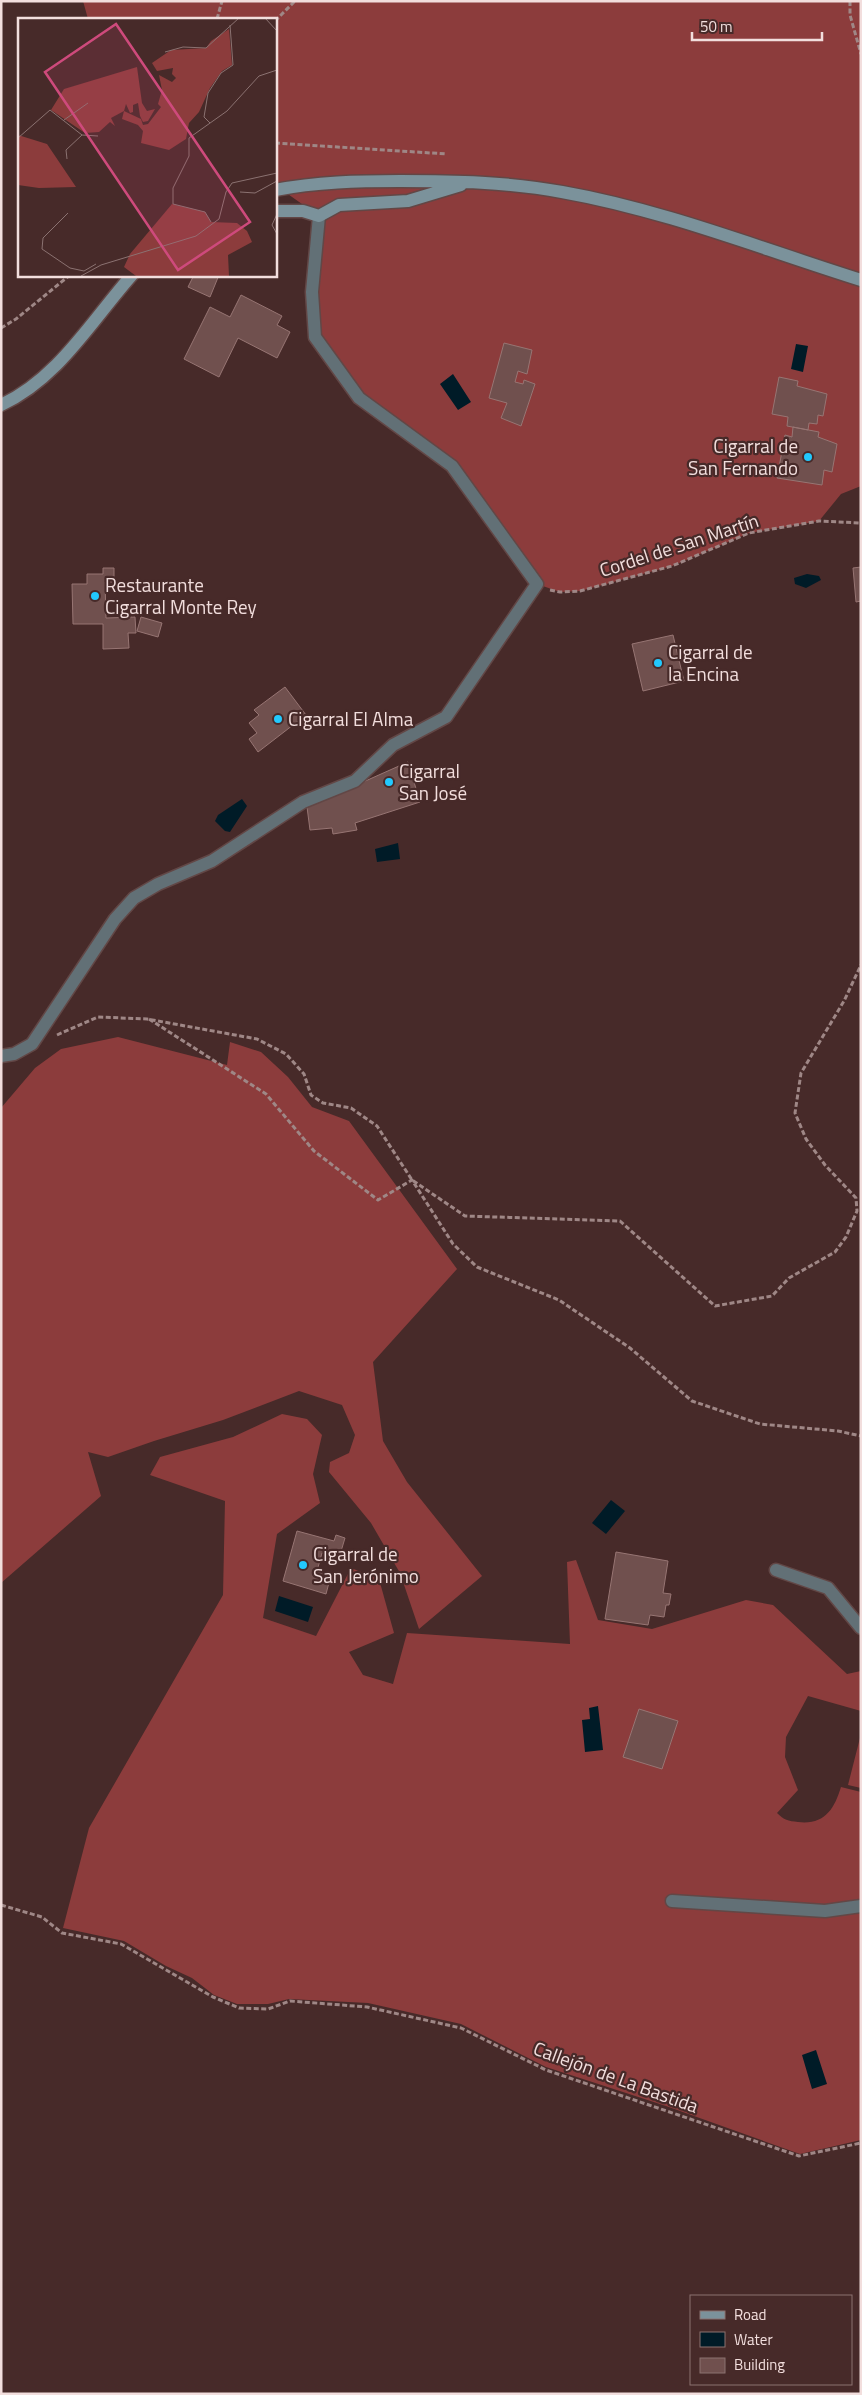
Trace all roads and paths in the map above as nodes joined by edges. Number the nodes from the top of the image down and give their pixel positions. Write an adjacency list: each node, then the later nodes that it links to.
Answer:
1 (222, 1): 4 (path)
2 (295, 1): 5 (path)
3 (850, 1): 6 (path)
4 (217, 18)
5 (276, 20)
6 (861, 54)
7 (276, 143): 8 (path)
8 (447, 154)
9 (473, 182): 10 (main road); 12 (main road); 15 (main road)
10 (276, 190)
11 (276, 211): 12 (main road)
12 (319, 216): 19 (street)
13 (69, 276): 16 (path)
14 (131, 276): 17 (main road)
15 (861, 280)
16 (1, 328)
17 (1, 405)
18 (861, 523): 19 (path, Cordel de San Martín)
19 (537, 584): 22 (street)
20 (861, 965): 24 (path)
21 (147, 1019): 22 (path); 24 (path); 24 (path)
22 (32, 1044): 23 (street)
23 (1, 1056)
24 (412, 1180): 25 (path)
25 (861, 1436)
26 (776, 1570): 27 (street)
27 (861, 1628)
28 (672, 1900): 30 (street)
29 (1, 1905): 31 (path, Callejón de La Bastida)
30 (861, 1906)
31 (861, 2143)

